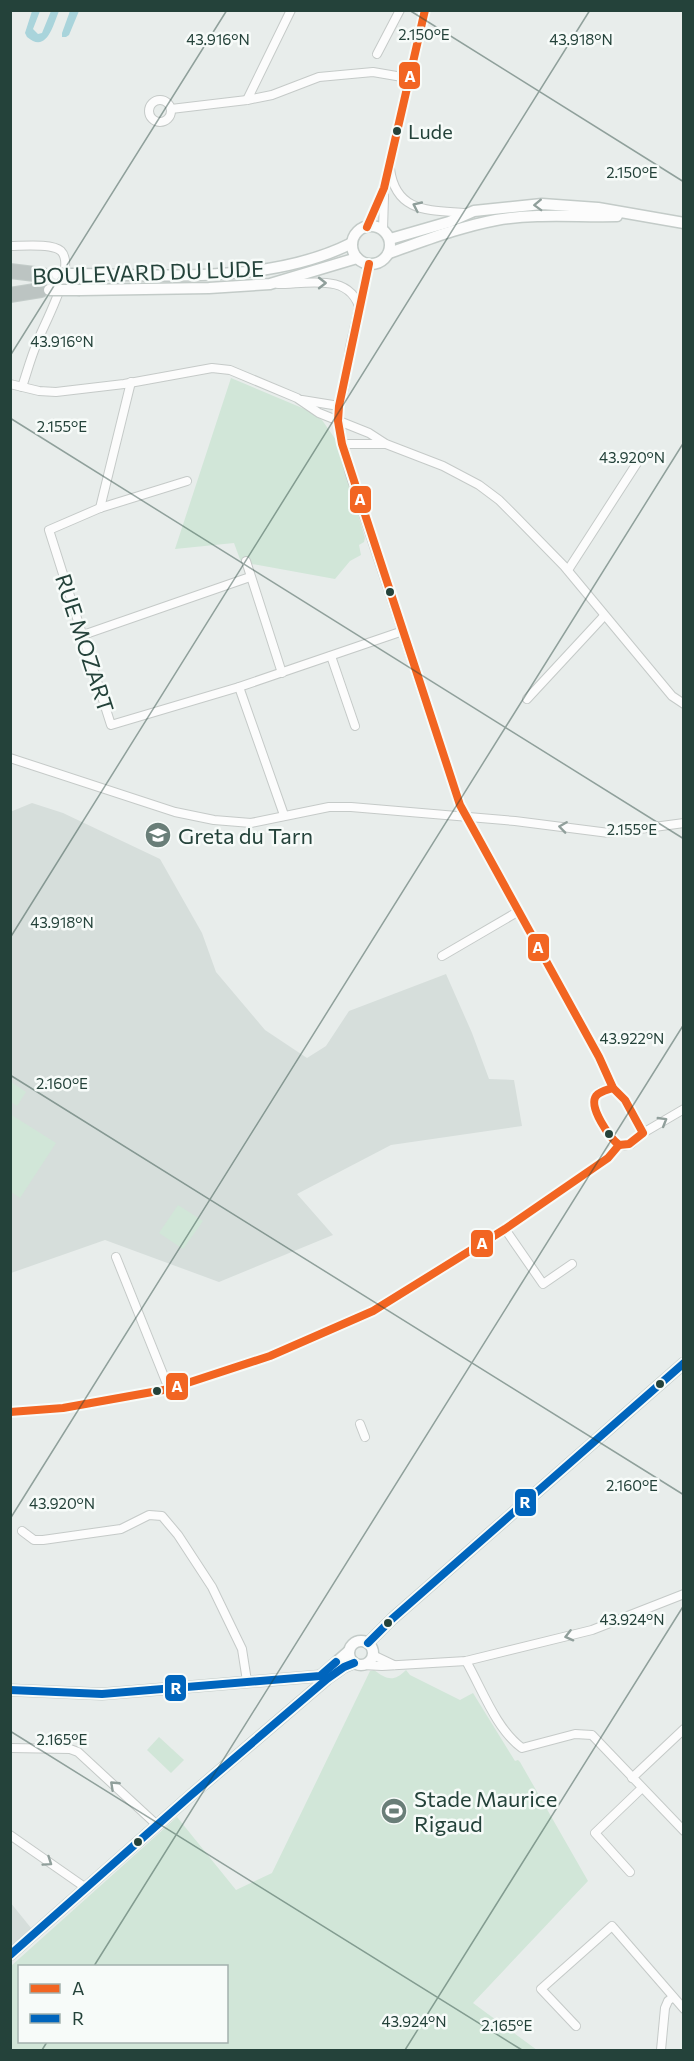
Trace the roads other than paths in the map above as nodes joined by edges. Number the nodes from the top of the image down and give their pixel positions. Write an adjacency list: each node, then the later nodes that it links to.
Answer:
1 (291, 10): 6 (street)
2 (400, 10): 4 (street)
3 (425, 10): 5 (street)
4 (377, 54)
5 (408, 78): 6 (street); 8 (street)
6 (247, 100): 7 (street)
7 (171, 109)
8 (390, 165): 9 (street); 10 (street, one-way to 8)
9 (384, 188): 13 (street); 14 (street)
10 (470, 213): 11 (main road, one-way to 10); 14 (main road)
11 (638, 216): 12 (main road); 17 (main road)
12 (684, 223)
13 (367, 226): 14 (main road); 15 (main road)
14 (386, 234): 17 (main road)
15 (352, 243): 18 (main road); 21 (main road, BOULEVARD DU LUDE, bridge)
16 (10, 246): 30 (street)
17 (389, 253): 19 (main road)
18 (357, 258): 19 (main road); 23 (main road, BOULEVARD DU LUDE)
19 (369, 264): 27 (street)
20 (10, 271): 21 (highway)
21 (50, 275): 22 (main road, BOULEVARD DU LUDE)
22 (10, 277)
23 (270, 284): 25 (main road, BOULEVARD DU LUDE, bridge); 27 (street, BOULEVARD DU LUDE, one-way to 27)
24 (10, 287): 25 (main road, BOULEVARD DU LUDE)
25 (45, 290): 26 (highway)
26 (10, 295)
27 (360, 310): 32 (street)
28 (131, 382): 30 (street); 31 (street); 38 (street)
29 (10, 384): 30 (street)
30 (22, 387)
31 (297, 399): 32 (street); 33 (street)
32 (339, 406): 33 (street)
33 (338, 421): 34 (street); 35 (street)
34 (342, 444): 35 (street); 43 (street)
35 (386, 444): 40 (street)
36 (637, 463): 40 (street)
37 (187, 481): 38 (street, RUE MOZART)
38 (100, 508): 44 (street, RUE MOZART)
39 (246, 561): 41 (street)
40 (568, 570): 42 (street)
41 (250, 577): 44 (street); 46 (street)
42 (604, 616): 48 (street); 49 (street)
43 (404, 631): 45 (street); 53 (street)
44 (83, 635): 47 (street, RUE MOZART)
45 (332, 656): 46 (street); 50 (street)
46 (282, 673): 47 (street)
47 (239, 687): 52 (street)
48 (527, 699)
49 (684, 704)
50 (355, 726)
51 (10, 758): 52 (street)
52 (284, 815): 53 (street)
53 (466, 817): 54 (street, one-way to 53); 55 (street)
54 (684, 823)
55 (519, 911): 56 (street); 57 (street)
56 (442, 956)
57 (613, 1088): 59 (street); 60 (street)
58 (684, 1109): 59 (street, one-way to 58)
59 (643, 1133): 60 (street)
60 (620, 1144): 61 (street)
61 (505, 1229): 63 (street); 65 (street)
62 (116, 1257): 65 (street)
63 (572, 1264)
64 (684, 1363): 71 (main road)
65 (170, 1389): 66 (street)
66 (10, 1412)
67 (360, 1424): 68 (street)
68 (365, 1437)
69 (22, 1531): 78 (street)
70 (684, 1594): 74 (street, one-way to 74)
71 (368, 1643): 72 (main road); 73 (main road)
72 (349, 1651): 75 (main road); 77 (main road)
73 (373, 1655): 75 (main road); 76 (street)
74 (466, 1661): 76 (street); 83 (street)
75 (359, 1664): 76 (street); 80 (main road)
76 (395, 1665)
77 (320, 1676): 78 (main road); 80 (main road)
78 (247, 1681): 79 (main road)
79 (10, 1690)
80 (308, 1695): 85 (main road)
81 (684, 1729): 83 (street)
82 (10, 1748): 85 (street, one-way to 82)
83 (632, 1778): 84 (street)
84 (642, 1788): 86 (street); 88 (street)
85 (157, 1824): 89 (main road)
86 (684, 1831)
87 (10, 1835): 89 (street, one-way to 89)
88 (630, 1872)
89 (87, 1888): 90 (main road)
90 (10, 1954)
91 (673, 1997): 92 (street); 93 (street); 94 (street)
92 (684, 2009)
93 (576, 2026)
94 (661, 2050)

